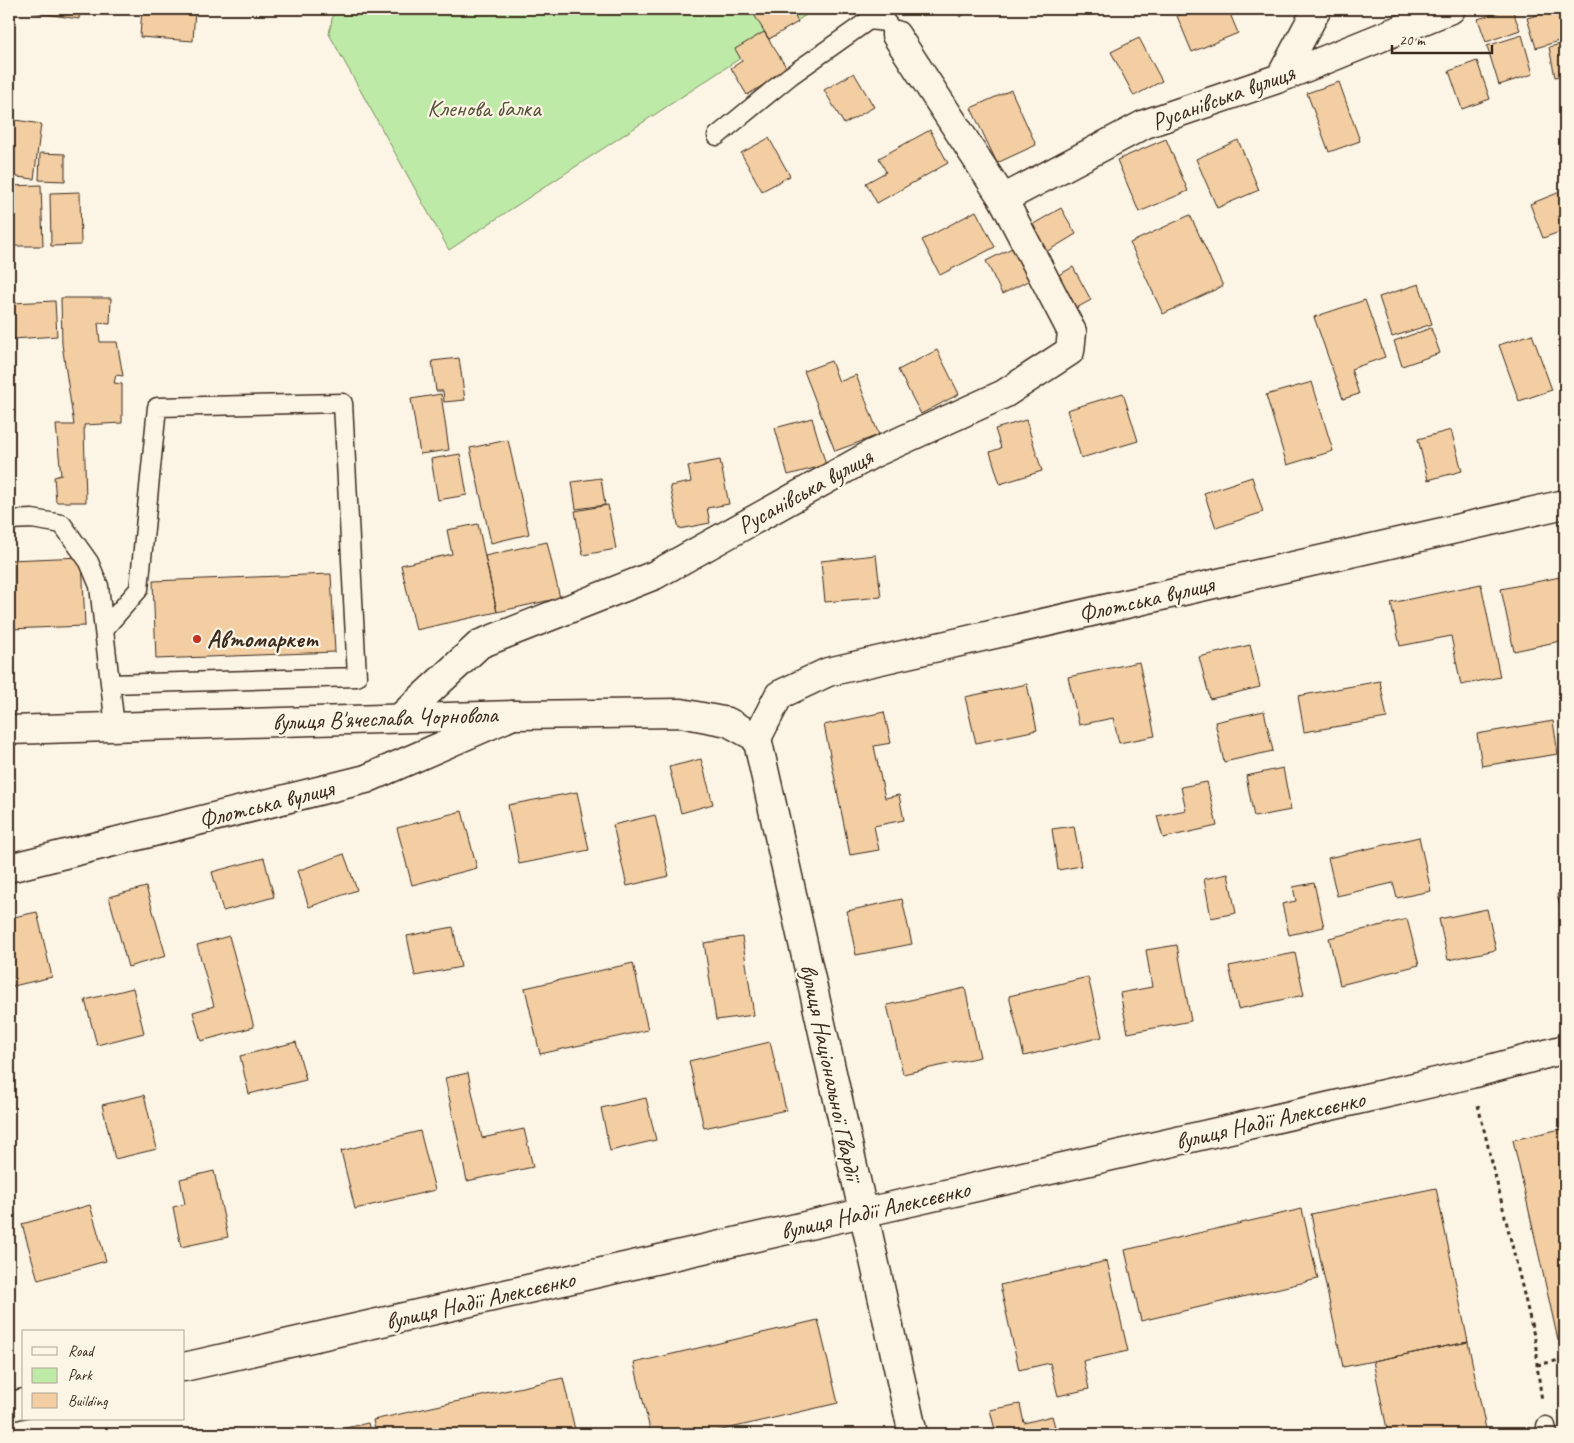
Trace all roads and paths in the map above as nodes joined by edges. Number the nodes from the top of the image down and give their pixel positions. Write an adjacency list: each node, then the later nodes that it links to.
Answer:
1 (1317, 9): 4 (street)
2 (1450, 9): 4 (street, Русанівська вулиця)
3 (896, 35): 5 (lane); 6 (street, Русанівська вулиця)
4 (1280, 78): 6 (street, Русанівська вулиця)
5 (717, 136)
6 (1002, 199): 12 (street, Русанівська вулиця)
7 (1565, 504): 15 (street, Флотська вулиця)
8 (9, 520): 9 (lane)
9 (104, 629): 10 (lane); 10 (lane)
10 (110, 684): 13 (lane)
11 (515, 714): 12 (street, вулиця В'ячеслава Чорновола); 15 (street, вулиця В'ячеслава Чорновола); 16 (street, Флотська вулиця)
12 (400, 718): 13 (street, вулиця В'ячеслава Чорновола)
13 (114, 727): 14 (street, вулиця В'ячеслава Чорновола)
14 (9, 730)
15 (757, 738): 19 (street, вулиця Національної Гвардії)
16 (9, 868)
17 (1565, 1049): 18 (street, вулиця Надії Алексєєнко)
18 (1471, 1074): 19 (street, вулиця Надії Алексєєнко); 21 (path)
19 (862, 1213): 22 (street, вулиця Надії Алексєєнко); 26 (street, вулиця Національної Гвардії)
20 (1565, 1359): 21 (path)
21 (1537, 1366): 25 (path)
22 (185, 1367)
23 (22, 1404): 24 (street)
24 (9, 1407)
25 (1548, 1430)
26 (912, 1434)

